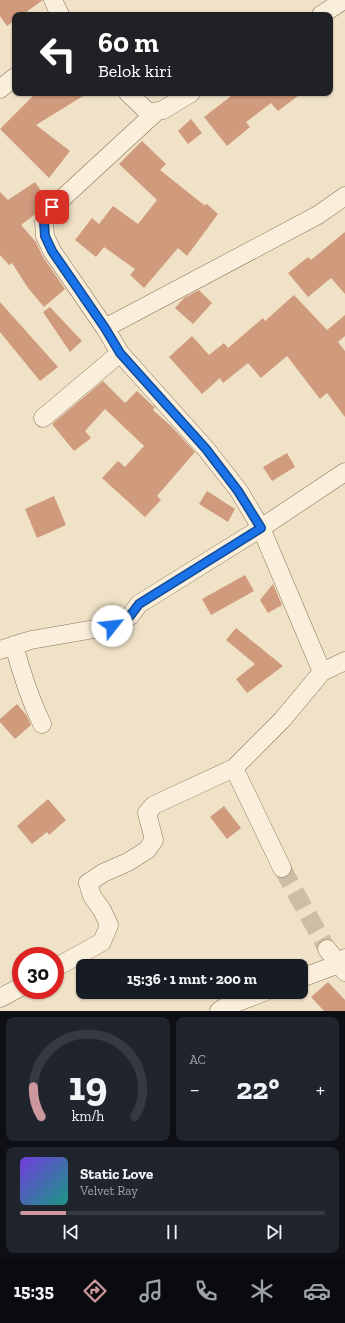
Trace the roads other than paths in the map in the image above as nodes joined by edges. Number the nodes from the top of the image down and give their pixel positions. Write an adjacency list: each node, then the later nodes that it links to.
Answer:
1 (53, 0): 3 (street)
2 (344, 0): 4 (street)
3 (59, 12)
4 (325, 12)
5 (12, 79): 6 (street)
6 (0, 89)
7 (131, 96): 9 (street)
8 (186, 96): 9 (street)
9 (156, 112): 11 (street)
10 (345, 196): 11 (street)
11 (105, 328): 12 (street)
12 (120, 353): 13 (street); 15 (street)
13 (43, 418)
14 (345, 472): 15 (street)
15 (261, 528): 16 (street); 18 (street)
16 (7, 648): 19 (street)
17 (345, 661): 18 (street)
18 (322, 672): 20 (street)
19 (42, 724)
20 (234, 768): 21 (street); 23 (street)
21 (282, 868)
22 (327, 949): 24 (street)
23 (64, 963)
24 (343, 965): 25 (street)
25 (308, 976)
26 (12, 992): 27 (street)
27 (0, 998)
28 (246, 999): 29 (street)
29 (219, 1011)

